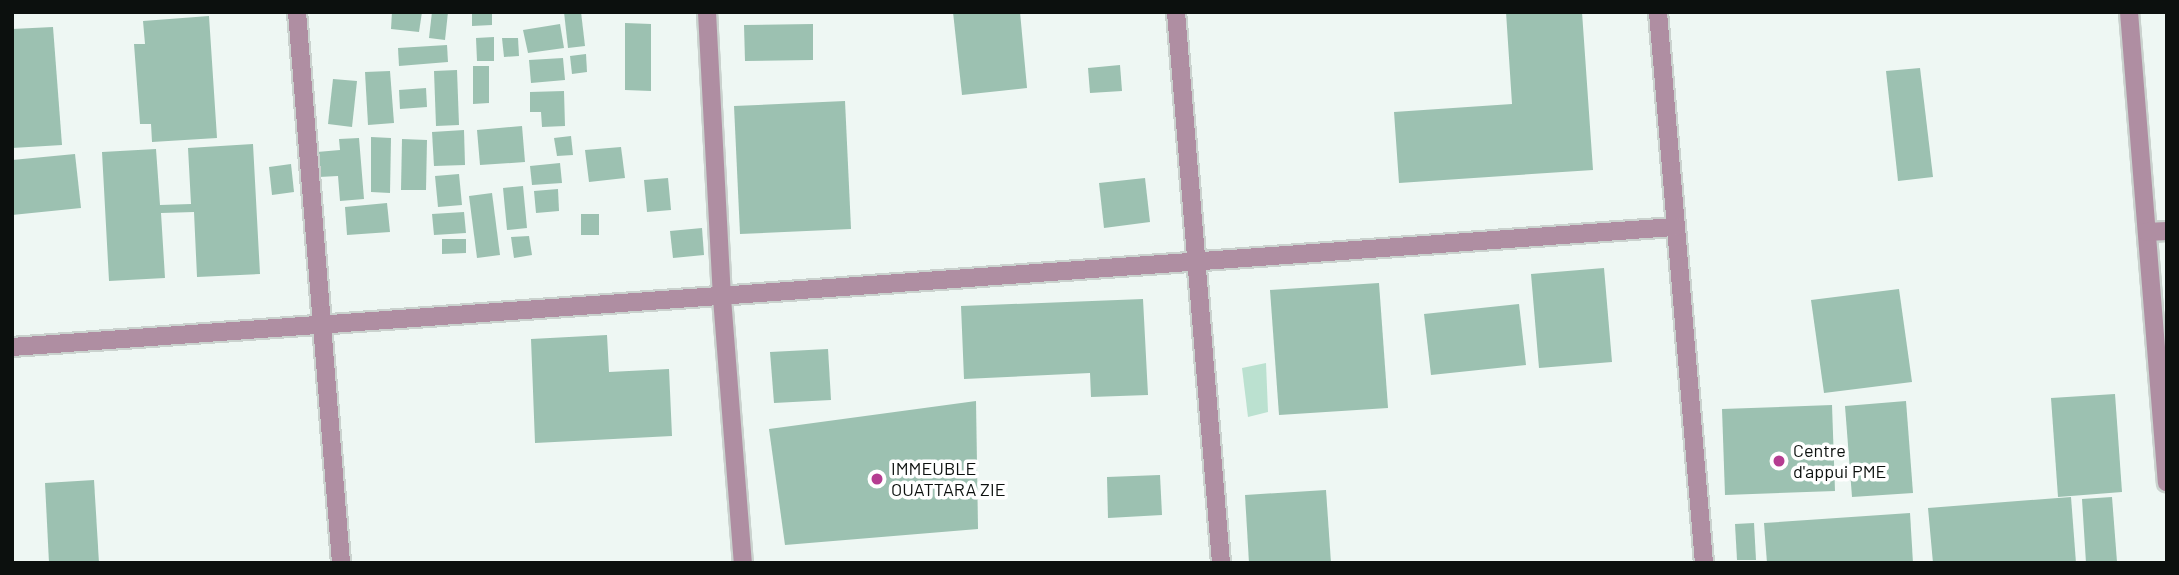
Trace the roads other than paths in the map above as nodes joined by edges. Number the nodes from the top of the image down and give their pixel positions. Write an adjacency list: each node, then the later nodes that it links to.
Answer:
1 (298, 12): 11 (street)
2 (707, 12): 10 (street)
3 (1176, 12): 9 (street)
4 (1658, 12): 6 (street)
5 (2129, 12): 8 (street)
6 (1675, 227): 9 (street); 17 (street)
7 (2167, 231): 8 (street)
8 (2147, 232): 13 (street)
9 (1197, 262): 10 (street); 16 (street)
10 (722, 298): 11 (street); 15 (street)
11 (323, 327): 12 (street); 14 (street)
12 (12, 348)
13 (2167, 482)
14 (341, 563)
15 (743, 563)
16 (1221, 563)
17 (1704, 563)

